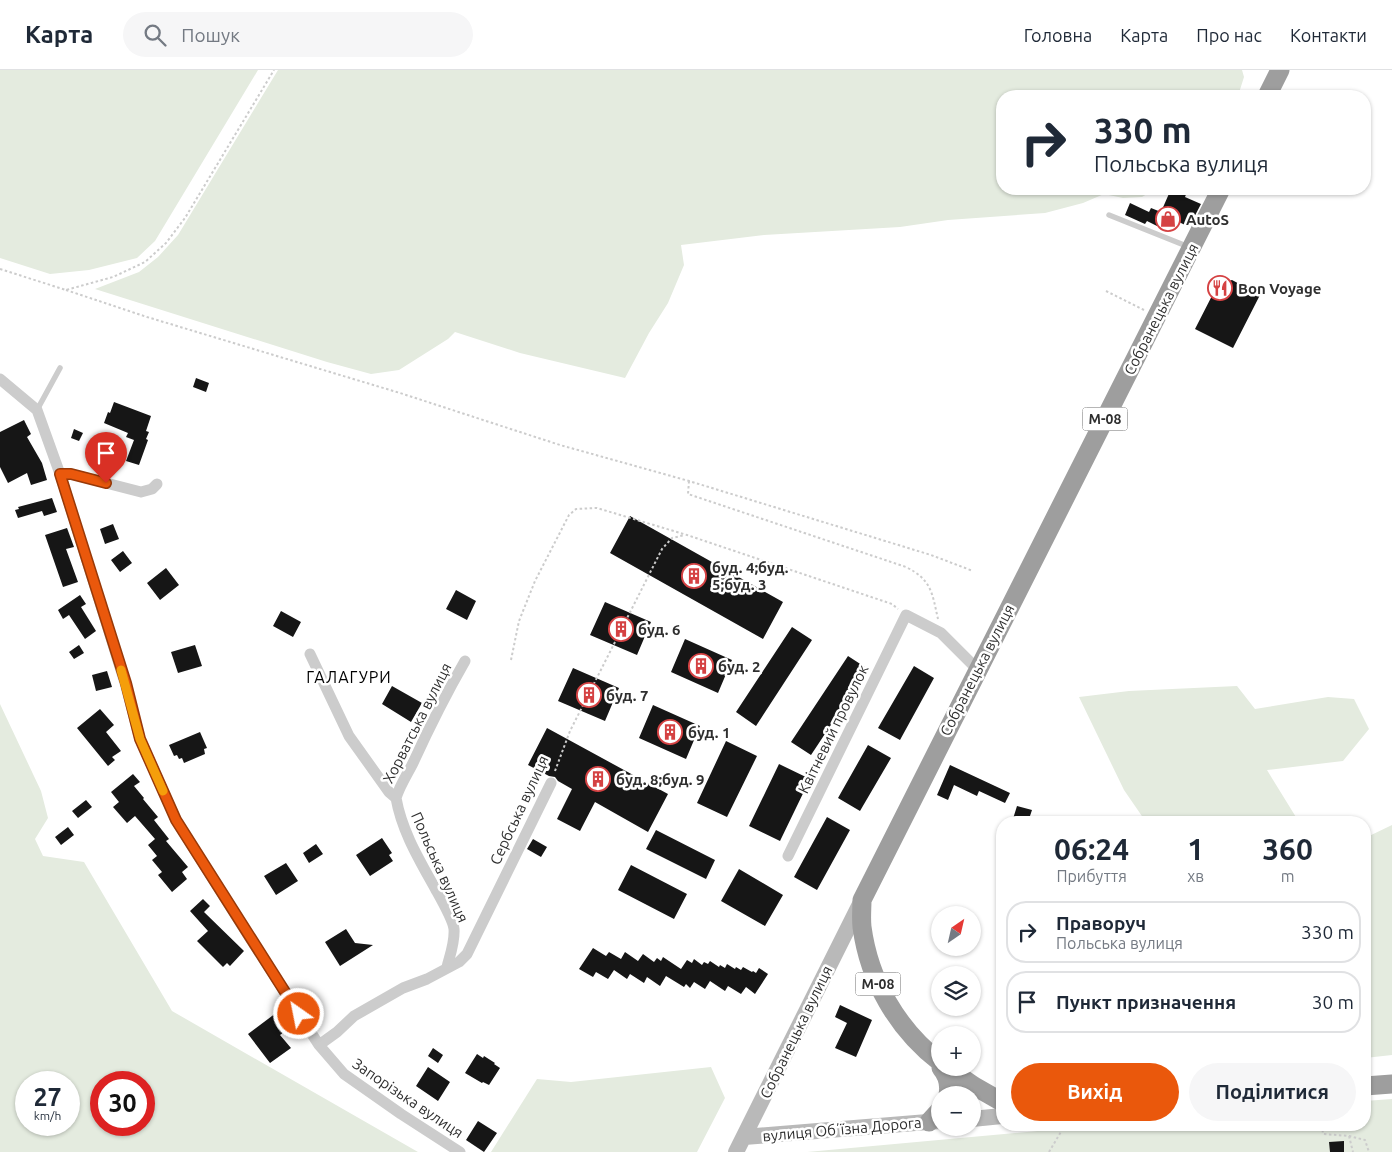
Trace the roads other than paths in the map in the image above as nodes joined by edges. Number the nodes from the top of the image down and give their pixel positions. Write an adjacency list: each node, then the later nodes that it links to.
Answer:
1 (1280, 70): 2 (highway)
2 (1270, 90)
3 (1218, 195): 5 (highway, Собранецька вулиця / М-08)
4 (1109, 215): 5 (lane)
5 (1191, 248): 13 (highway, Собранецька вулиця / М-08)
6 (60, 368): 8 (lane)
7 (0, 379): 8 (street)
8 (37, 410): 9 (street, Запорізька вулиця)
9 (60, 474): 10 (street); 19 (street, Запорізька вулиця)
10 (157, 484)
11 (310, 654): 15 (street, Польська вулиця)
12 (465, 661): 15 (street, Хорватська вулиця)
13 (977, 670): 16 (street, Квітневий провулок); 17 (highway, Собранецька вулиця / М-08)
14 (551, 783): 18 (street, Сербська вулиця)
15 (396, 798): 18 (street, Польська вулиця)
16 (788, 856)
17 (862, 900): 20 (highway, М-08); 28 (main road, Собранецька вулиця)
18 (448, 967): 19 (street, Сербська вулиця)
19 (319, 1045): 29 (street, Запорізька вулиця)
20 (931, 1055)
21 (960, 1076): 24 (highway)
22 (1392, 1084): 23 (highway)
23 (1371, 1086)
24 (996, 1099)
25 (996, 1117): 27 (main road)
26 (931, 1118): 28 (main road, вулиця Обʼїзна Дорога)
27 (981, 1118)
28 (744, 1137): 30 (main road, Собранецька вулиця)
29 (460, 1152)
30 (736, 1152)

